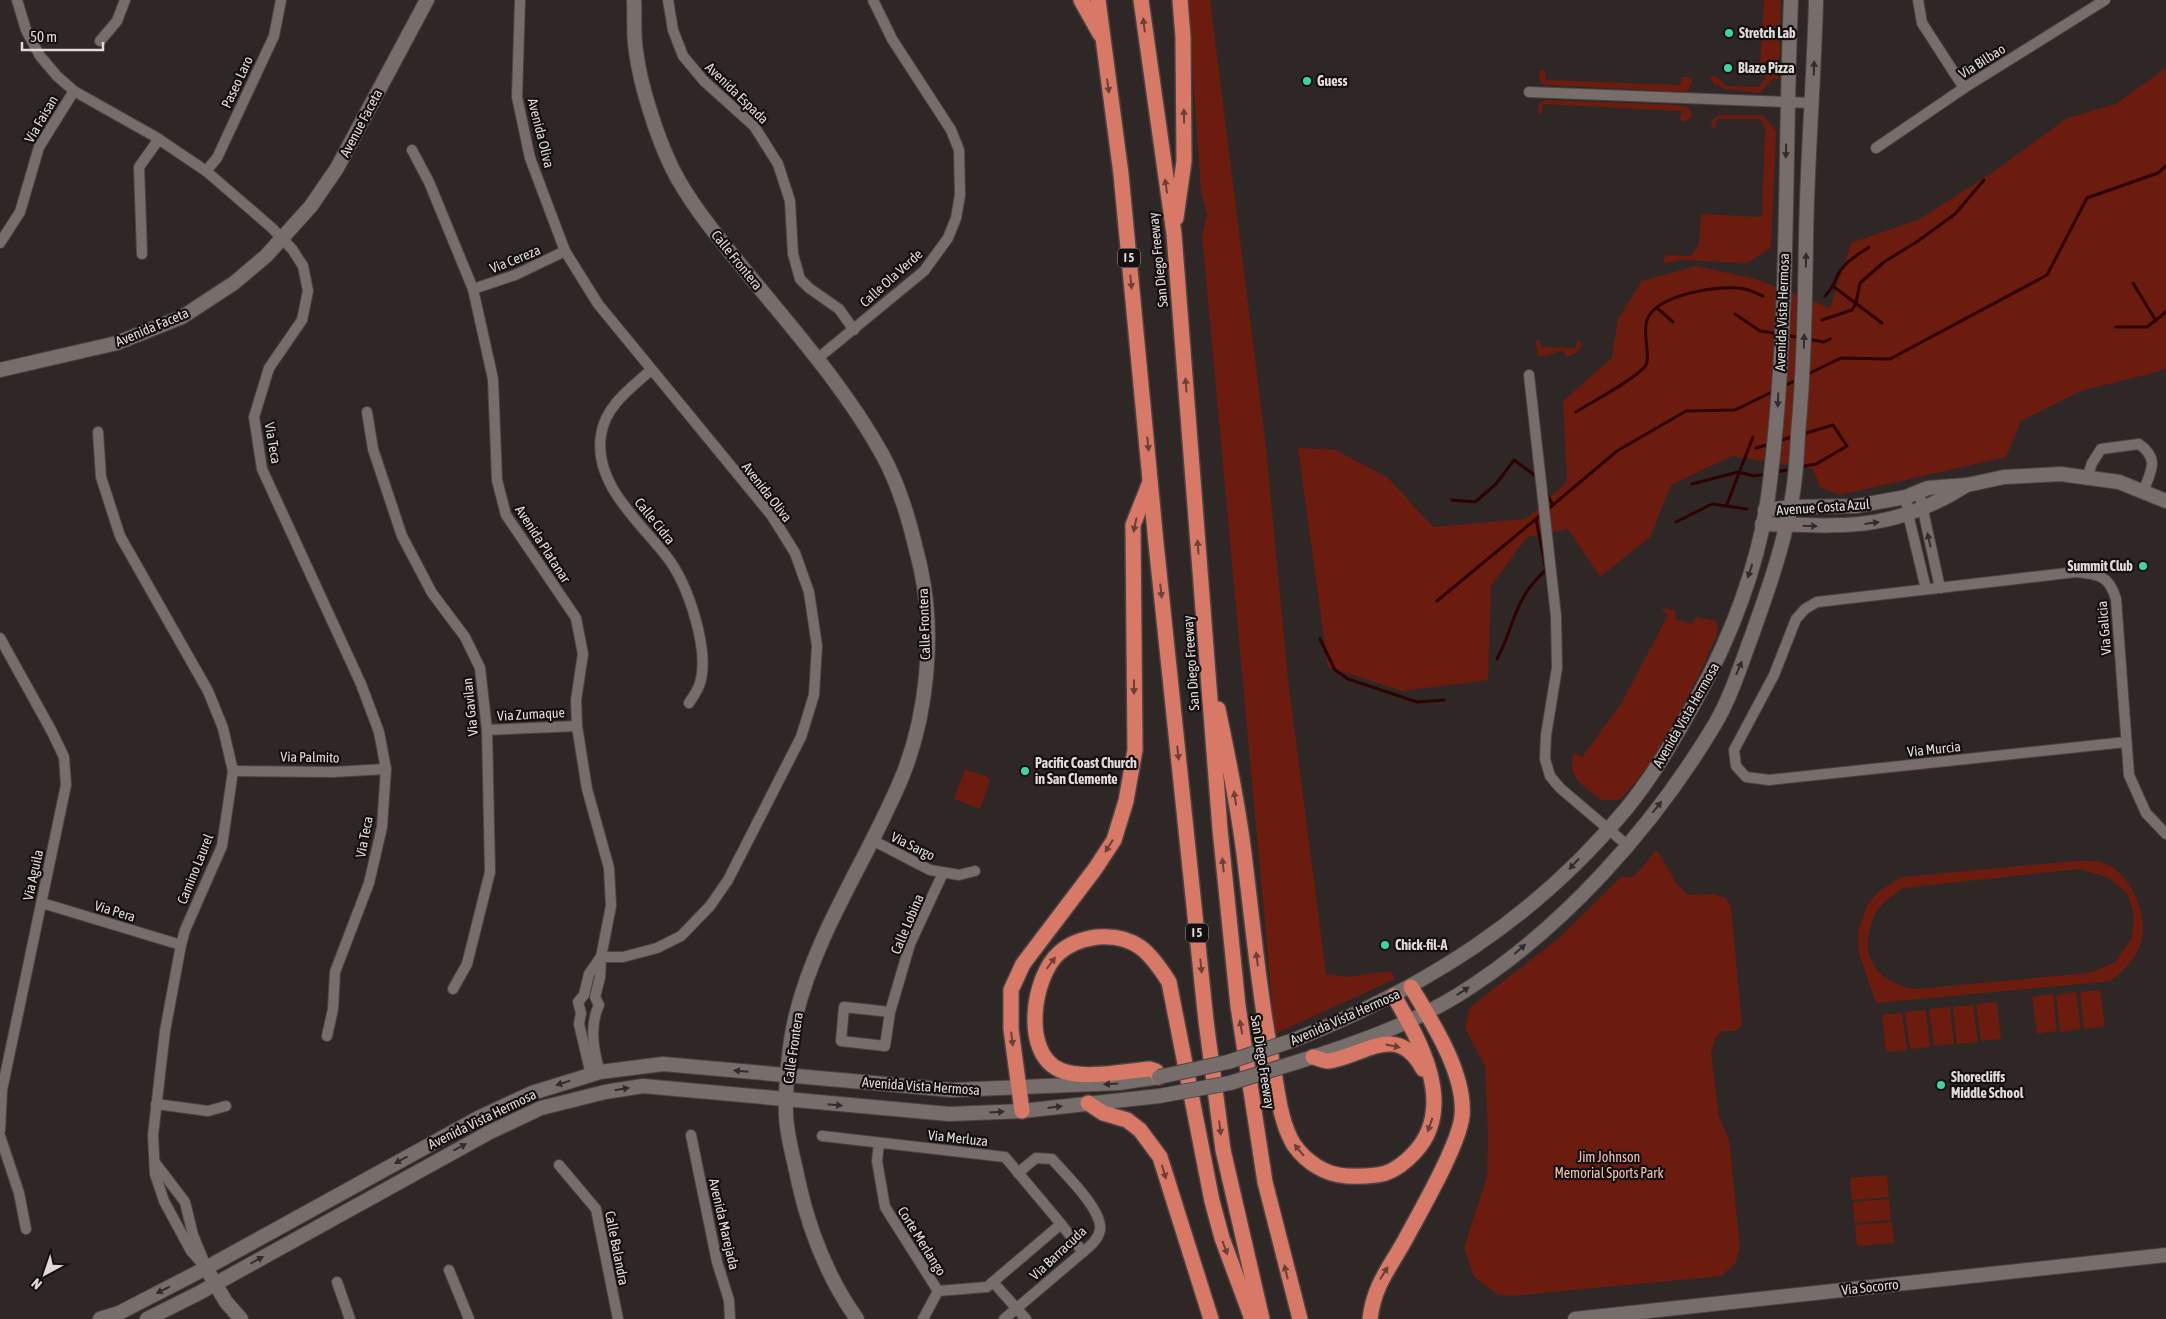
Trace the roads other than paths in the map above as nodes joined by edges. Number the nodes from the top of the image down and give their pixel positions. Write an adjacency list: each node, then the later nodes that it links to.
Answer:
1 (17, 0): 20 (street, Via Teca)
2 (125, 0): 18 (street)
3 (281, 0): 27 (street, Paseo Laro)
4 (427, 0): 29 (main road, Avenue Faceta)
5 (520, 0): 31 (street, Avenida Oliva)
6 (634, 0): 35 (main road, Calle Frontera)
7 (668, 0): 34 (street, Avenida Espada)
8 (873, 0): 34 (street, Calle Ola Verde)
9 (1080, 0): 17 (highway)
10 (1098, 0): 17 (highway, San Diego Freeway / I 5)
11 (1141, 0): 28 (highway, San Diego Freeway, one-way to 11)
12 (1180, 0): 28 (highway, one-way to 12)
13 (1791, 0): 22 (main road, Avenida Vista Hermosa)
14 (1816, 0): 23 (main road, Avenida Vista Hermosa, one-way to 14)
15 (1918, 0): 19 (street)
16 (2105, 0): 19 (street, Via Bilbao)
17 (1102, 38): 42 (highway, San Diego Freeway / I 5, one-way to 42)
18 (100, 41)
19 (1964, 88): 25 (street, Via Bilbao)
20 (74, 91): 24 (street, Via Teca); 30 (street, Via Faisan)
21 (1528, 92): 22 (street)
22 (1787, 102): 23 (street); 50 (main road, Avenida Vista Hermosa, one-way to 50)
23 (1812, 103): 46 (main road, Avenida Vista Hermosa, one-way to 23)
24 (158, 139): 27 (street, Via Teca); 32 (street)
25 (1876, 148)
26 (412, 150): 33 (street, Avenida Platanar)
27 (206, 172): 29 (street, Via Teca)
28 (1174, 234): 55 (highway, San Diego Freeway, one-way to 28)
29 (282, 239): 36 (main road, Avenida Faceta); 60 (street, Via Teca)
30 (0, 243)
31 (565, 251): 33 (street, Via Cereza); 37 (street, Avenida Oliva)
32 (142, 254)
33 (473, 289): 57 (street, Avenida Platanar)
34 (854, 330): 35 (street, Calle Ola Verde)
35 (817, 359): 65 (main road, Calle Frontera)
36 (0, 370)
37 (651, 370): 56 (street, Calle Cidra); 71 (street, Avenida Oliva)
38 (1529, 375): 63 (street)
39 (367, 412): 58 (street, Via Gavilan)
40 (98, 432): 61 (street, Camino Laurel)
41 (2087, 478): 43 (main road, Avenue Costa Azul); 44 (main road, Avenue Costa Azul); 44 (street)
42 (1151, 479): 88 (highway, one-way to 88); 130 (highway, San Diego Freeway / I 5, one-way to 130)
43 (1967, 485): 45 (main road, Avenue Costa Azul); 48 (main road, Avenue Costa Azul)
44 (2143, 492): 47 (main road, Avenue Costa Azul)
45 (1912, 495): 46 (main road, Avenue Costa Azul); 48 (street); 49 (street)
46 (1792, 501): 50 (main road, Avenue Costa Azul); 51 (main road, Avenida Vista Hermosa)
47 (2166, 501)
48 (1923, 510): 49 (main road, Avenue Costa Azul); 52 (street, one-way to 48)
49 (1908, 514): 51 (main road, Avenue Costa Azul, one-way to 49); 53 (street)
50 (1764, 517): 51 (main road, Avenue Costa Azul); 63 (main road, Avenida Vista Hermosa, one-way to 63)
51 (1786, 524): 66 (main road, Avenida Vista Hermosa, one-way to 51)
52 (1940, 588): 53 (street, Via Galicia); 59 (street, Via Galicia)
53 (1926, 589): 62 (street, Via Galicia)
54 (0, 638): 69 (street, Via Aguila)
55 (1206, 648): 87 (highway, one-way to 55); 131 (highway, San Diego Freeway, one-way to 55)
56 (689, 703)
57 (577, 726): 58 (street, Via Zumaque); 71 (street, Avenida Platanar)
58 (487, 730): 73 (street, Via Gavilan)
59 (2126, 742): 62 (street, Via Murcia); 64 (street, Via Galicia)
60 (386, 769): 61 (street, Via Palmito); 82 (street, Via Teca)
61 (233, 771): 70 (street, Camino Laurel)
62 (1746, 777)
63 (1608, 829): 66 (street); 72 (main road, Avenida Vista Hermosa, one-way to 72)
64 (2166, 834)
65 (872, 840): 68 (street, Via Sargo); 85 (main road, Calle Frontera)
66 (1627, 845): 78 (main road, Avenida Vista Hermosa, one-way to 66)
67 (975, 871): 68 (street)
68 (943, 873): 77 (street, Calle Lobina)
69 (42, 903): 70 (street, Via Pera); 94 (street, Via Aguila)
70 (181, 945): 91 (street, Camino Laurel)
71 (600, 957): 74 (street, Avenida Platanar); 76 (street, Avenida Platanar)
72 (1410, 987): 75 (main road, Avenida Vista Hermosa); 78 (highway)
73 (453, 989)
74 (584, 995): 76 (street); 79 (street, Avenida Platanar)
75 (1394, 996): 81 (highway); 86 (main road, Avenida Vista Hermosa, bridge)
76 (595, 997): 80 (street, Avenida Platanar)
77 (890, 1012): 77 (street, Calle Lobina)
78 (1425, 1012): 81 (main road, Avenida Vista Hermosa); 132 (highway, one-way to 78)
79 (581, 1013): 80 (street); 84 (street, Avenida Platanar)
80 (594, 1013): 84 (street, Avenida Platanar)
81 (1408, 1020): 83 (main road, Avenida Vista Hermosa); 87 (highway)
82 (327, 1036)
83 (1313, 1057): 87 (highway, one-way to 87); 90 (main road, Avenida Vista Hermosa, bridge)
84 (595, 1074): 85 (main road, Avenida Vista Hermosa, one-way to 84); 110 (main road, Avenida Vista Hermosa, one-way to 110)
85 (789, 1075): 88 (main road, Avenida Vista Hermosa); 89 (main road, Calle Frontera)
86 (1159, 1077): 88 (main road, Avenida Vista Hermosa, one-way to 88); 129 (highway, one-way to 129)
87 (1432, 1078)
88 (1018, 1089): 93 (highway)
89 (787, 1101): 93 (main road, Avenida Vista Hermosa, one-way to 93); 114 (main road, Avenida Vista Hermosa, one-way to 89); 124 (main road, Calle Frontera)
90 (1088, 1103): 93 (main road, Avenida Vista Hermosa, one-way to 90); 128 (highway, one-way to 128)
91 (156, 1104): 92 (street); 99 (street, Camino Laurel)
92 (226, 1106)
93 (1022, 1111)
94 (0, 1130)
95 (691, 1135): 123 (street, Avenida Marejada)
96 (0, 1136): 107 (street)
97 (822, 1136): 98 (street, Via Merluza)
98 (879, 1143): 101 (street, Via Merluza); 115 (street, Corte Merlango)
99 (156, 1164): 102 (street); 103 (street, Camino Laurel)
100 (559, 1165): 122 (street, Calle Balandra)
101 (1018, 1174): 106 (street, Via Merluza); 108 (street, Via Barracuda)
102 (177, 1192): 103 (street); 104 (street)
103 (164, 1200): 105 (street, Camino Laurel)
104 (187, 1213): 105 (street); 110 (street)
105 (173, 1218): 110 (street, Camino Laurel)
106 (1061, 1224): 108 (street); 113 (street, Corte Merlango)
107 (26, 1229)
108 (1083, 1252): 116 (street, Via Barracuda)
109 (2166, 1255): 133 (main road, Via Socorro)
110 (206, 1268): 114 (main road); 117 (main road, Avenida Vista Hermosa, one-way to 117)
111 (449, 1270): 121 (street)
112 (336, 1282): 120 (street)
113 (993, 1282): 115 (street, Corte Merlango); 116 (street)
114 (215, 1284): 118 (main road, Avenida Vista Hermosa); 119 (main road)
115 (938, 1291): 125 (street)
116 (1017, 1308): 126 (street, Via Barracuda); 127 (street)
117 (100, 1319)
118 (147, 1319)
119 (241, 1319)
120 (350, 1319)
121 (469, 1319)
122 (618, 1319)
123 (730, 1319)
124 (857, 1319)
125 (923, 1319)
126 (1004, 1319)
127 (1026, 1319)
128 (1211, 1319)
129 (1252, 1319)
130 (1262, 1319)
131 (1300, 1319)
132 (1370, 1319)
133 (1575, 1319)

